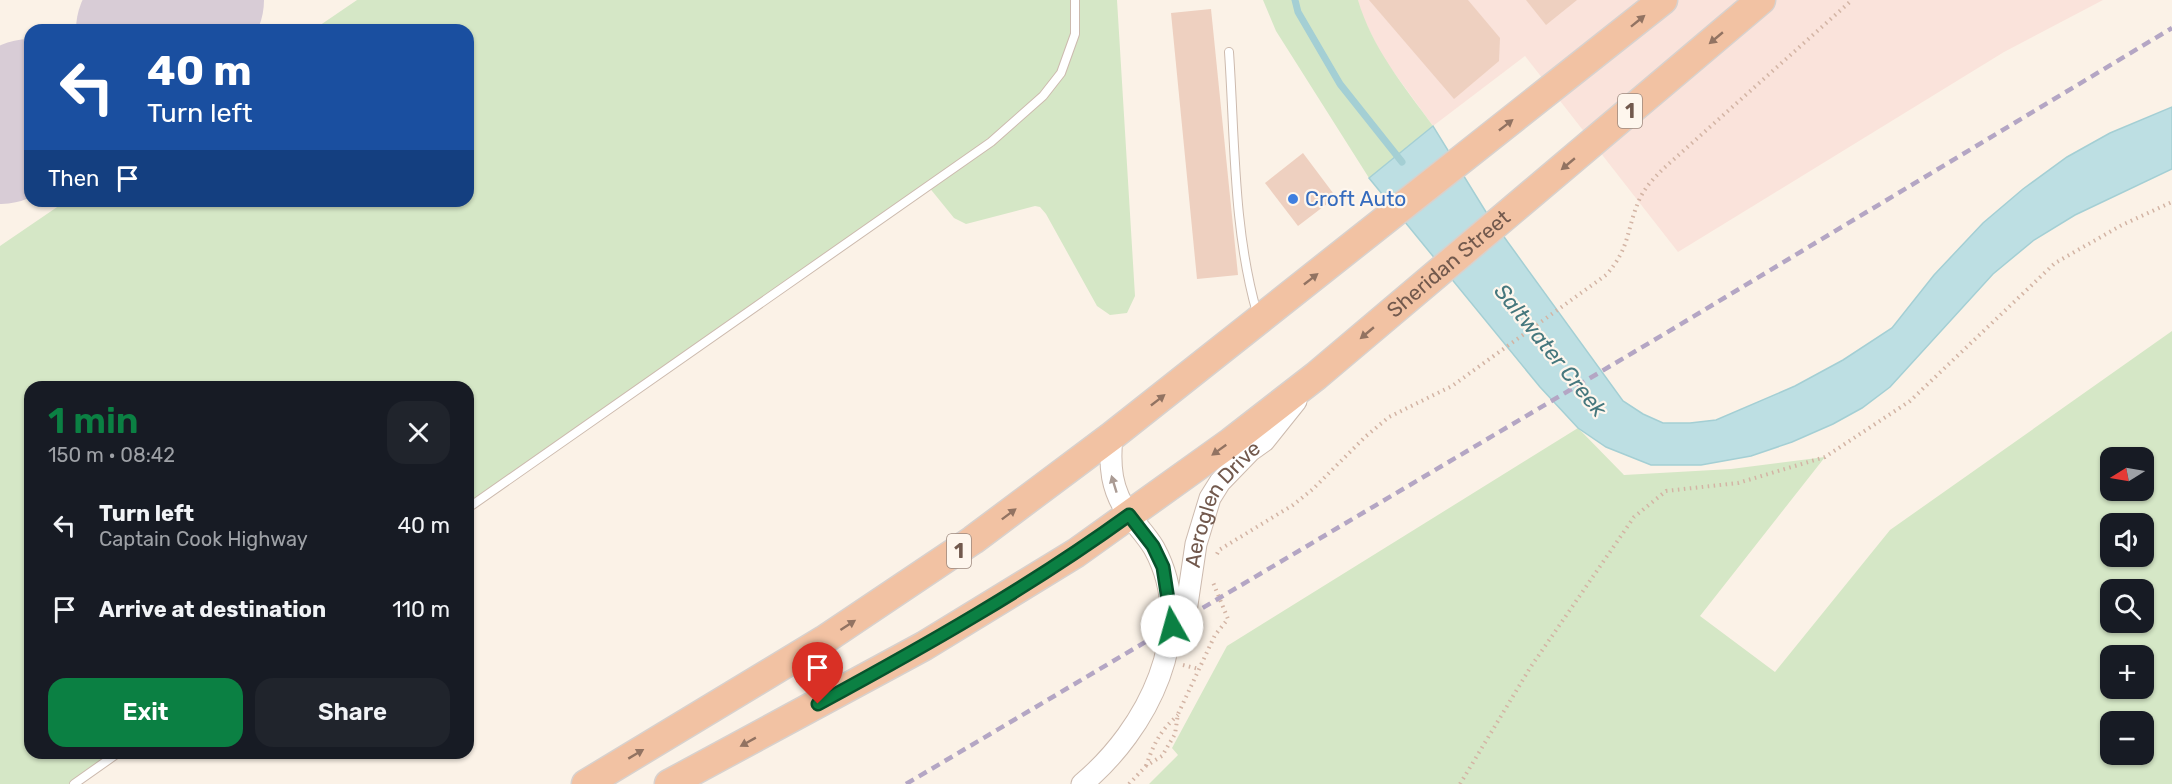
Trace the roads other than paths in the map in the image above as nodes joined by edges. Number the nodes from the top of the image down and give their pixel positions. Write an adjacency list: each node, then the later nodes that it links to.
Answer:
1 (1075, 0): 8 (lane)
2 (1663, 0): 5 (highway, 1, one-way to 2)
3 (1761, 0): 6 (highway, Sheridan Street / 1, one-way to 6)
4 (1229, 52): 5 (lane)
5 (1259, 320): 7 (highway, 1, one-way to 5)
6 (1316, 376): 9 (highway, Sheridan Street / 1, one-way to 9); 10 (street, Aeroglen Drive)
7 (1112, 436): 9 (street, Aeroglen Drive, one-way to 7); 13 (highway, 1, one-way to 7)
8 (474, 504)
9 (1129, 515): 10 (street, Aeroglen Drive); 14 (highway, 1, one-way to 14)
10 (1166, 653): 15 (street, Aeroglen Drive)
11 (109, 759): 12 (lane)
12 (74, 784)
13 (586, 784)
14 (669, 784)
15 (1082, 784)

